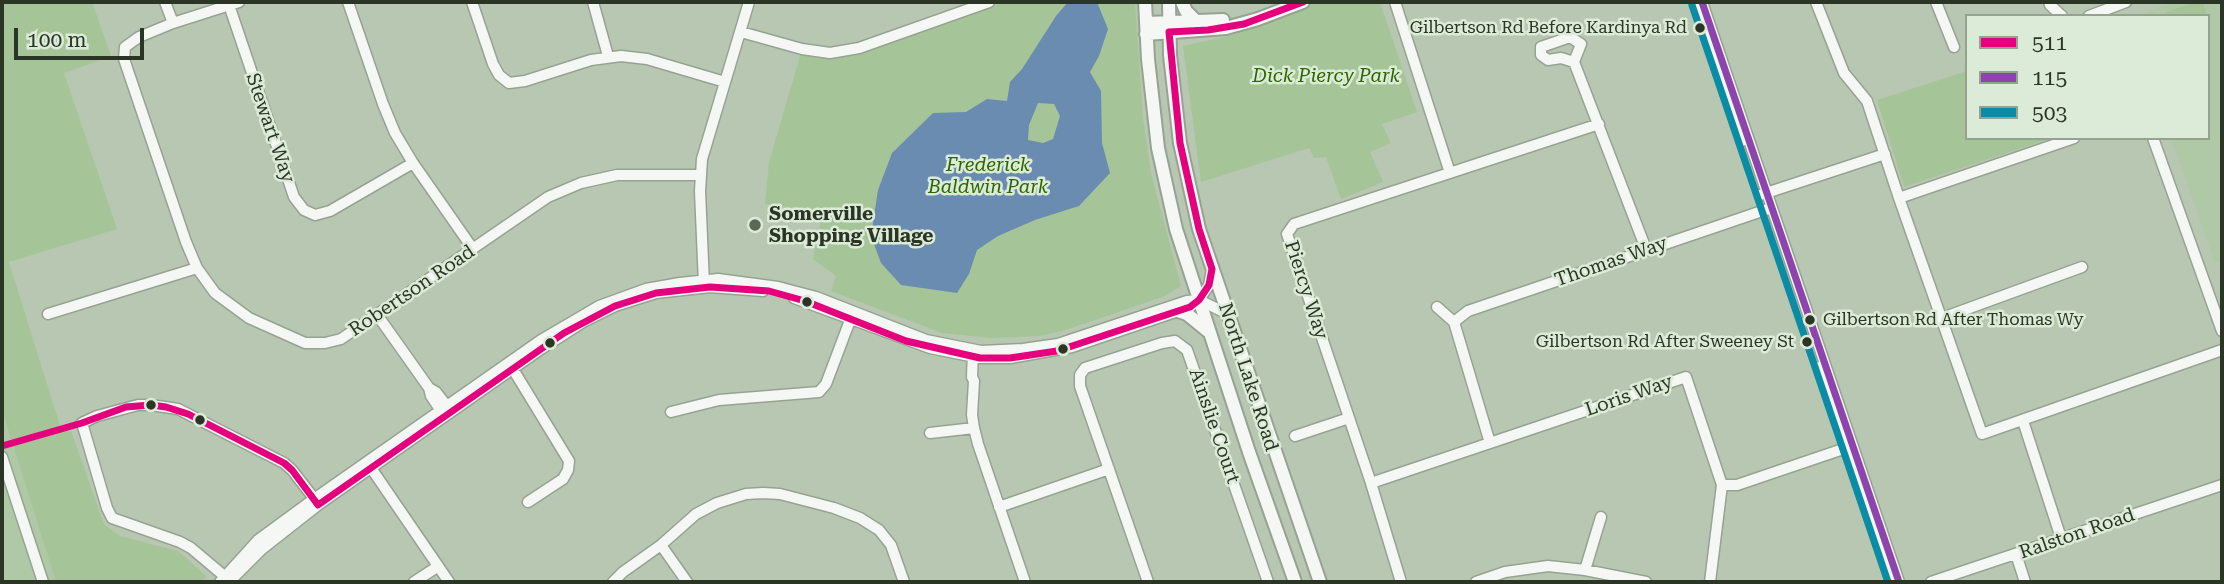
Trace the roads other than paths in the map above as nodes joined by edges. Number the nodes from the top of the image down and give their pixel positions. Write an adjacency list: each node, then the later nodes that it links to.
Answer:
1 (165, 2): 21 (street)
2 (348, 2): 33 (street)
3 (472, 2): 26 (street)
4 (593, 2): 26 (street)
5 (749, 2): 24 (street)
6 (989, 2): 24 (street)
7 (1145, 2): 23 (main road, North Lake Road)
8 (1168, 2): 22 (main road, North Lake Road)
9 (1182, 2): 20 (main road)
10 (1287, 2): 20 (main road)
11 (1303, 2): 22 (main road)
12 (1395, 2): 34 (street)
13 (1695, 2): 36 (street)
14 (1702, 2): 36 (street)
15 (1816, 2): 32 (street)
16 (1936, 2): 25 (street)
17 (2126, 2): 19 (street)
18 (234, 3): 21 (street); 33 (street, Stewart Way)
19 (2094, 14)
20 (1197, 22): 22 (main road)
21 (173, 23): 42 (street, Robertson Road)
22 (1169, 27): 23 (main road); 43 (main road, North Lake Road)
23 (1146, 28): 45 (main road, North Lake Road)
24 (741, 32): 28 (street)
25 (1954, 47)
26 (608, 57): 28 (street)
27 (1574, 62): 29 (street)
28 (725, 82): 35 (street)
29 (1599, 124): 34 (street, Piercy Way); 40 (street)
30 (2068, 140): 37 (street)
31 (2153, 140): 55 (street)
32 (1885, 153): 36 (street); 37 (street)
33 (414, 163): 39 (street)
34 (1450, 173): 61 (street, Piercy Way)
35 (700, 176): 39 (street, Robertson Road); 44 (street)
36 (1763, 194): 38 (street)
37 (1899, 198): 52 (street)
38 (1768, 209): 40 (street, Thomas Way); 67 (street)
39 (474, 249): 51 (street, Robertson Road)
40 (1646, 249): 53 (street, Thomas Way)
41 (2082, 267): 52 (street)
42 (197, 268): 48 (street); 51 (street, Robertson Road)
43 (1212, 269): 45 (street); 49 (main road, North Lake Road)
44 (707, 283): 50 (street); 58 (street)
45 (1199, 300): 47 (street); 49 (street); 54 (main road, North Lake Road); 57 (street)
46 (1437, 307): 53 (street)
47 (1178, 312): 54 (main road); 57 (street)
48 (48, 314)
49 (1228, 314): 94 (main road, North Lake Road)
50 (852, 315): 57 (street); 60 (street)
51 (378, 316): 59 (street)
52 (1942, 318): 62 (street)
53 (1454, 322): 66 (street)
54 (1209, 331): 93 (main road, North Lake Road)
55 (2222, 331)
56 (2222, 351): 62 (street)
57 (977, 354): 63 (street)
58 (511, 366): 59 (street); 75 (street)
59 (446, 411): 69 (street)
60 (671, 412)
61 (1349, 418): 65 (street); 71 (street, Piercy Way)
62 (2023, 421): 78 (street)
63 (974, 428): 64 (street); 76 (street)
64 (930, 433)
65 (1296, 436)
66 (1490, 443): 71 (street, Loris Way); 72 (street, Loris Way)
67 (1850, 447): 72 (street); 99 (street); 100 (street)
68 (2, 457): 84 (street)
69 (369, 465): 74 (street); 81 (street)
70 (1109, 469): 76 (street); 91 (street, Ainslie Court); 92 (street, Ainslie Court)
71 (1371, 483): 95 (street, Piercy Way)
72 (1722, 485): 98 (street, Loris Way)
73 (2222, 485): 78 (street, Ralston Road)
74 (316, 502): 83 (street); 83 (street)
75 (528, 502)
76 (999, 508): 90 (street)
77 (1601, 517): 82 (street)
78 (2061, 538): 80 (street, Ralston Road)
79 (661, 545): 87 (street); 88 (street); 89 (street)
80 (2016, 554): 101 (street, Ralston Road); 102 (street)
81 (437, 567): 85 (street); 86 (street)
82 (1585, 569): 96 (street); 97 (street)
83 (226, 580)
84 (43, 582)
85 (414, 582)
86 (449, 582)
87 (613, 582)
88 (687, 582)
89 (904, 582)
90 (1025, 582)
91 (1148, 582)
92 (1268, 582)
93 (1295, 582)
94 (1320, 582)
95 (1401, 582)
96 (1476, 582)
97 (1646, 582)
98 (1710, 582)
99 (1891, 582)
100 (1899, 582)
101 (1931, 582)
102 (2025, 582)

